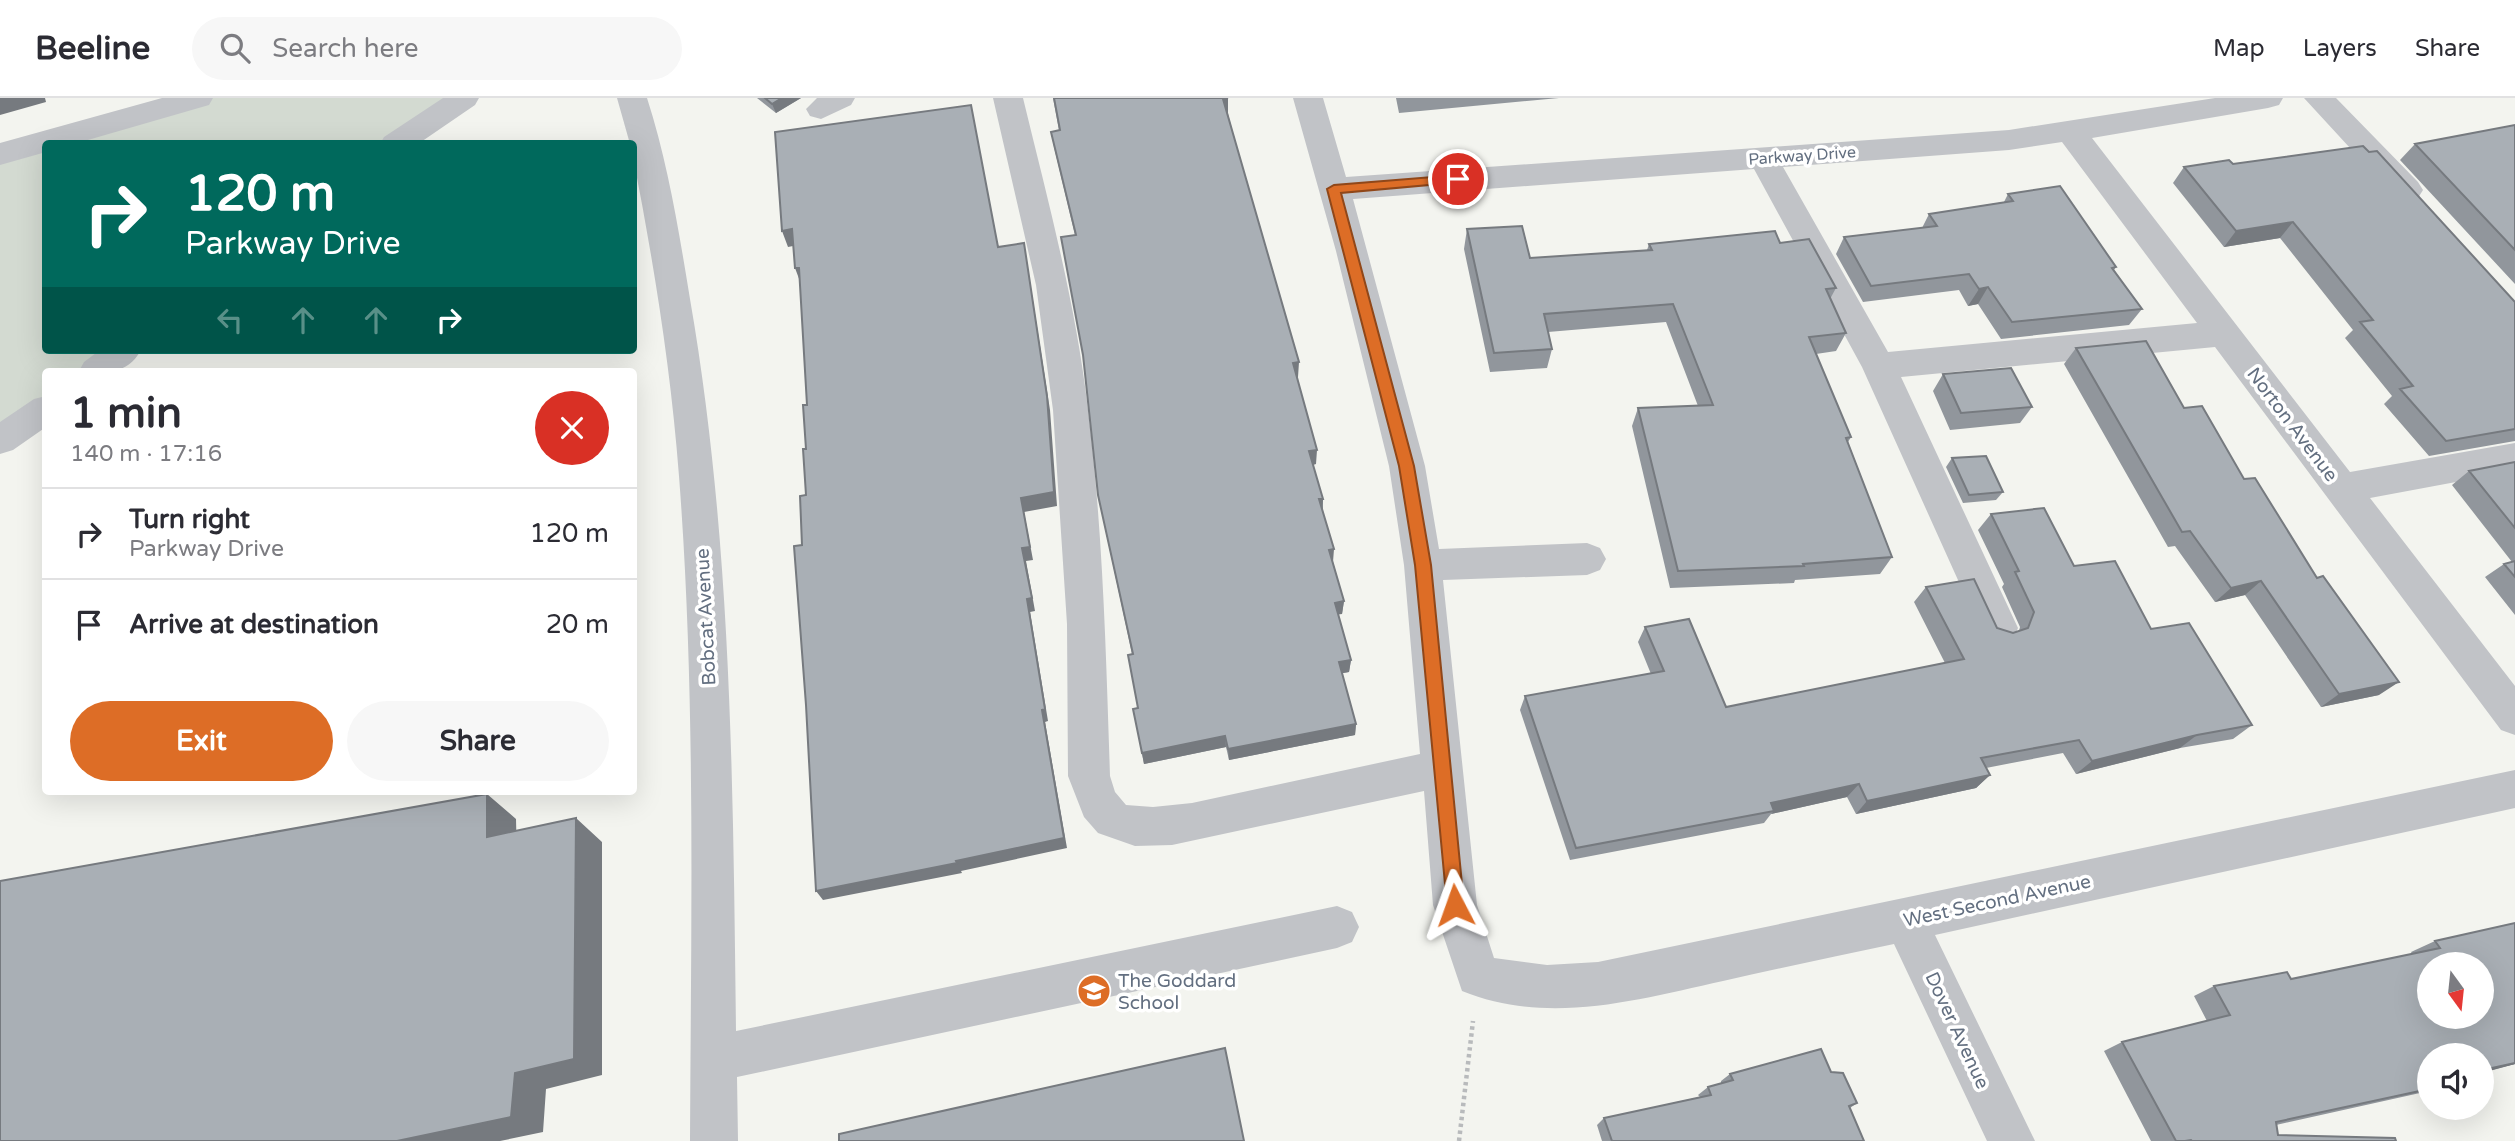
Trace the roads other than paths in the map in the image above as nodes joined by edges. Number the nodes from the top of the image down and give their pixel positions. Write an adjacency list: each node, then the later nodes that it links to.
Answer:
1 (198, 98): 9 (street)
2 (464, 98): 10 (street)
3 (632, 98): 32 (street, Bobcat Avenue)
4 (1008, 98): 28 (street)
5 (1308, 98): 14 (street)
6 (2267, 98): 8 (street, Parkway Drive)
7 (2319, 98): 15 (street)
8 (2071, 132): 13 (street, Parkway Drive); 16 (street, Norton Avenue)
9 (50, 140)
10 (401, 140)
11 (42, 142): 12 (street)
12 (0, 154)
13 (1763, 158): 14 (street, Parkway Drive); 18 (street)
14 (1334, 189): 25 (street)
15 (2429, 213)
16 (2224, 333): 18 (street); 23 (street, Norton Avenue)
17 (119, 354): 19 (street)
18 (1879, 366): 26 (street)
19 (100, 368)
20 (42, 412): 21 (street)
21 (0, 440)
22 (2515, 457): 23 (street)
23 (2341, 488): 27 (street, Norton Avenue)
24 (1587, 559): 25 (street)
25 (1423, 565): 28 (street)
26 (1999, 628)
27 (2515, 717)
28 (1443, 768): 30 (street, West Second Avenue)
29 (2515, 789): 30 (street, West Second Avenue)
30 (1905, 919): 34 (street, Dover Avenue)
31 (1337, 927): 32 (street)
32 (713, 1059): 33 (street, Bobcat Avenue)
33 (714, 1141)
34 (2011, 1141)

